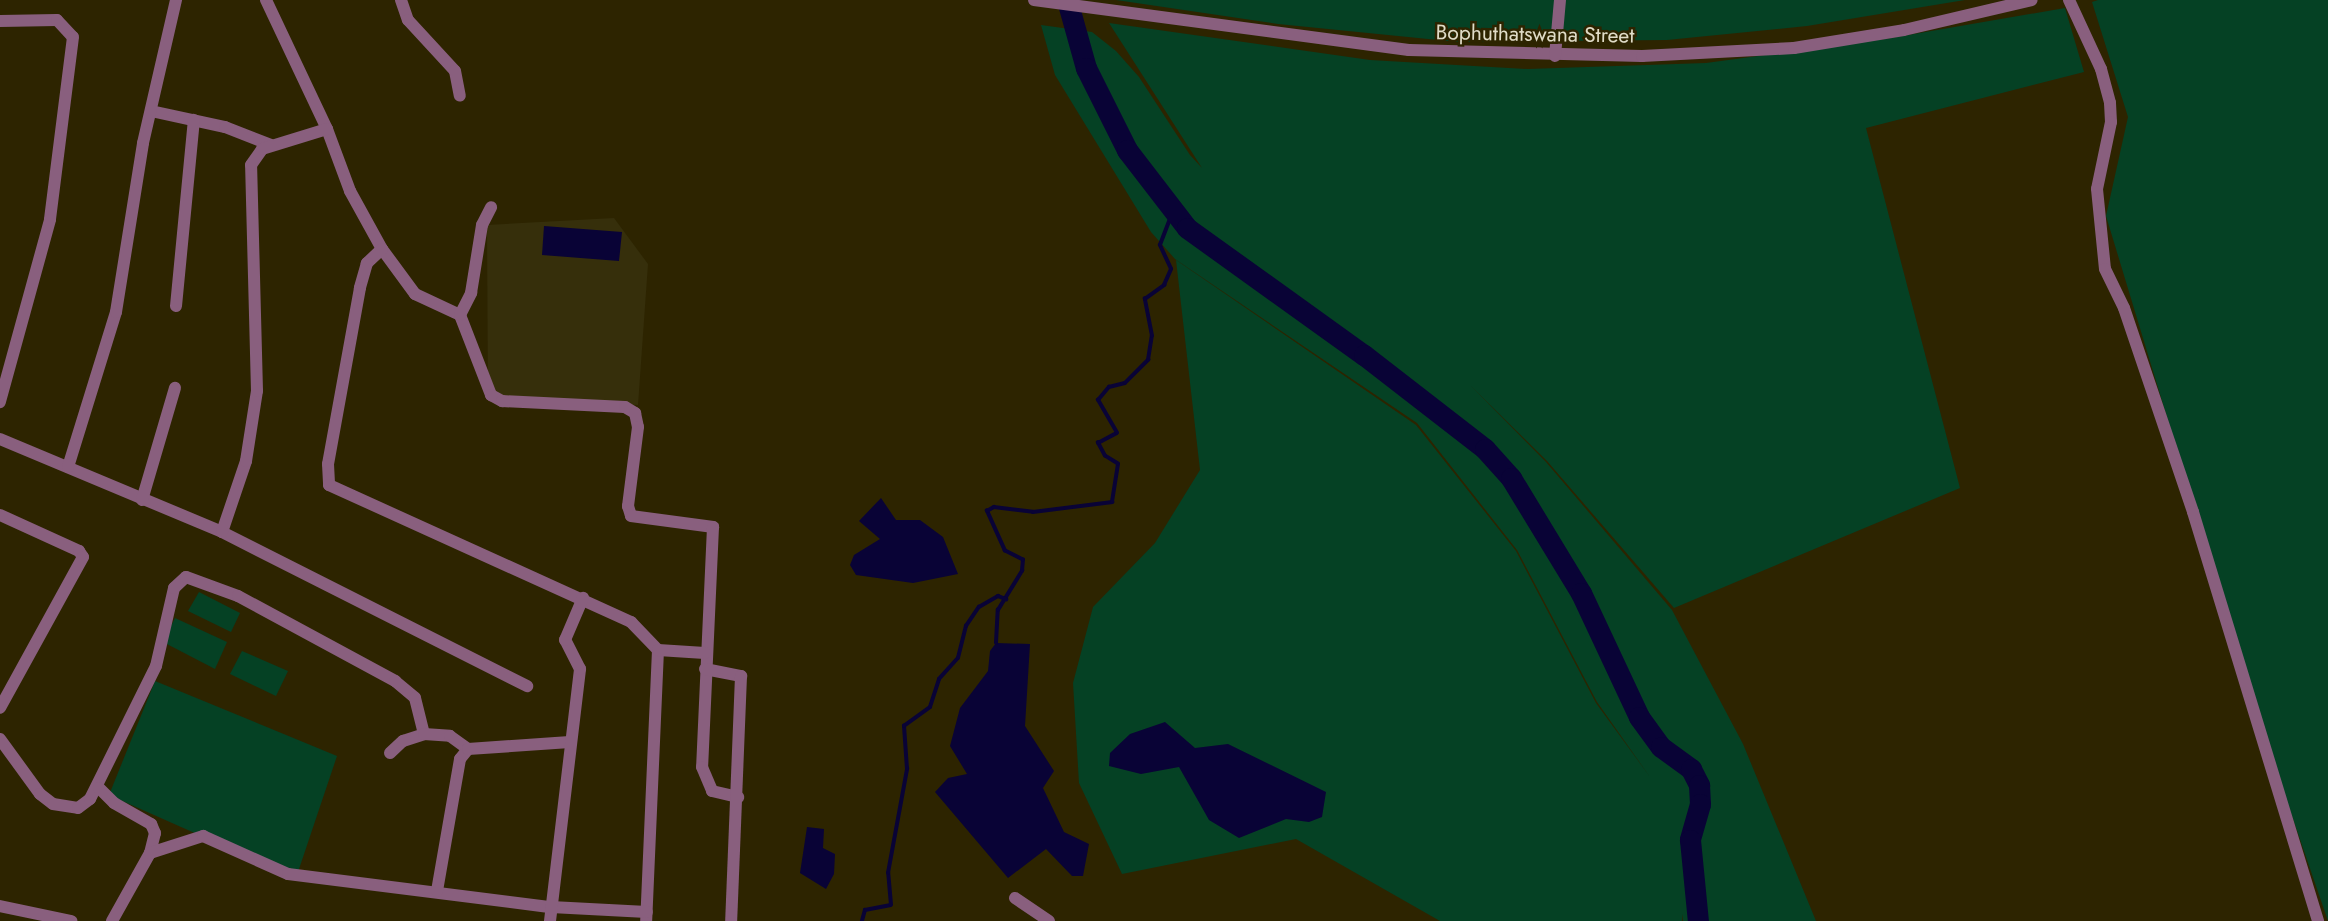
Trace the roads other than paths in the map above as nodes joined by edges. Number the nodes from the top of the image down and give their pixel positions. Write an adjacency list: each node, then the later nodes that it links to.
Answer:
1 (266, 0): 13 (street)
2 (401, 0): 10 (street)
3 (1034, 0): 9 (street, Bophuthatswana Street)
4 (1560, 0): 9 (street)
5 (2032, 0): 9 (street, Bophuthatswana Street)
6 (2069, 0): 50 (street)
7 (174, 1): 11 (street)
8 (0, 21): 20 (street)
9 (1555, 56)
10 (460, 96)
11 (150, 111): 12 (street); 22 (street)
12 (194, 120): 14 (street); 17 (street)
13 (327, 129): 14 (street); 16 (street)
14 (271, 145): 25 (street)
15 (491, 207): 18 (street)
16 (382, 248): 18 (street); 26 (street)
17 (176, 306)
18 (460, 315): 28 (street)
19 (175, 388): 23 (street)
20 (0, 402)
21 (0, 439): 22 (street)
22 (68, 467): 23 (street)
23 (142, 500): 25 (street)
24 (2, 521): 31 (street)
25 (222, 532): 30 (street)
26 (583, 598): 27 (street); 34 (street)
27 (658, 650): 28 (street); 44 (street)
28 (705, 653): 29 (street)
29 (705, 669): 38 (street); 38 (street)
30 (527, 686)
31 (0, 708)
32 (424, 734): 35 (street); 36 (street); 37 (street)
33 (0, 739): 37 (street)
34 (570, 742): 35 (street); 43 (street)
35 (468, 749): 40 (street)
36 (390, 753)
37 (99, 788): 39 (street)
38 (738, 797): 48 (street)
39 (150, 853): 40 (street); 46 (street)
40 (437, 891): 43 (street)
41 (1015, 898): 49 (street)
42 (0, 906): 45 (street)
43 (551, 906): 44 (street); 47 (street)
44 (646, 917)
45 (71, 921)
46 (112, 921)
47 (550, 921)
48 (731, 921)
49 (1049, 921)
50 (2318, 921)

